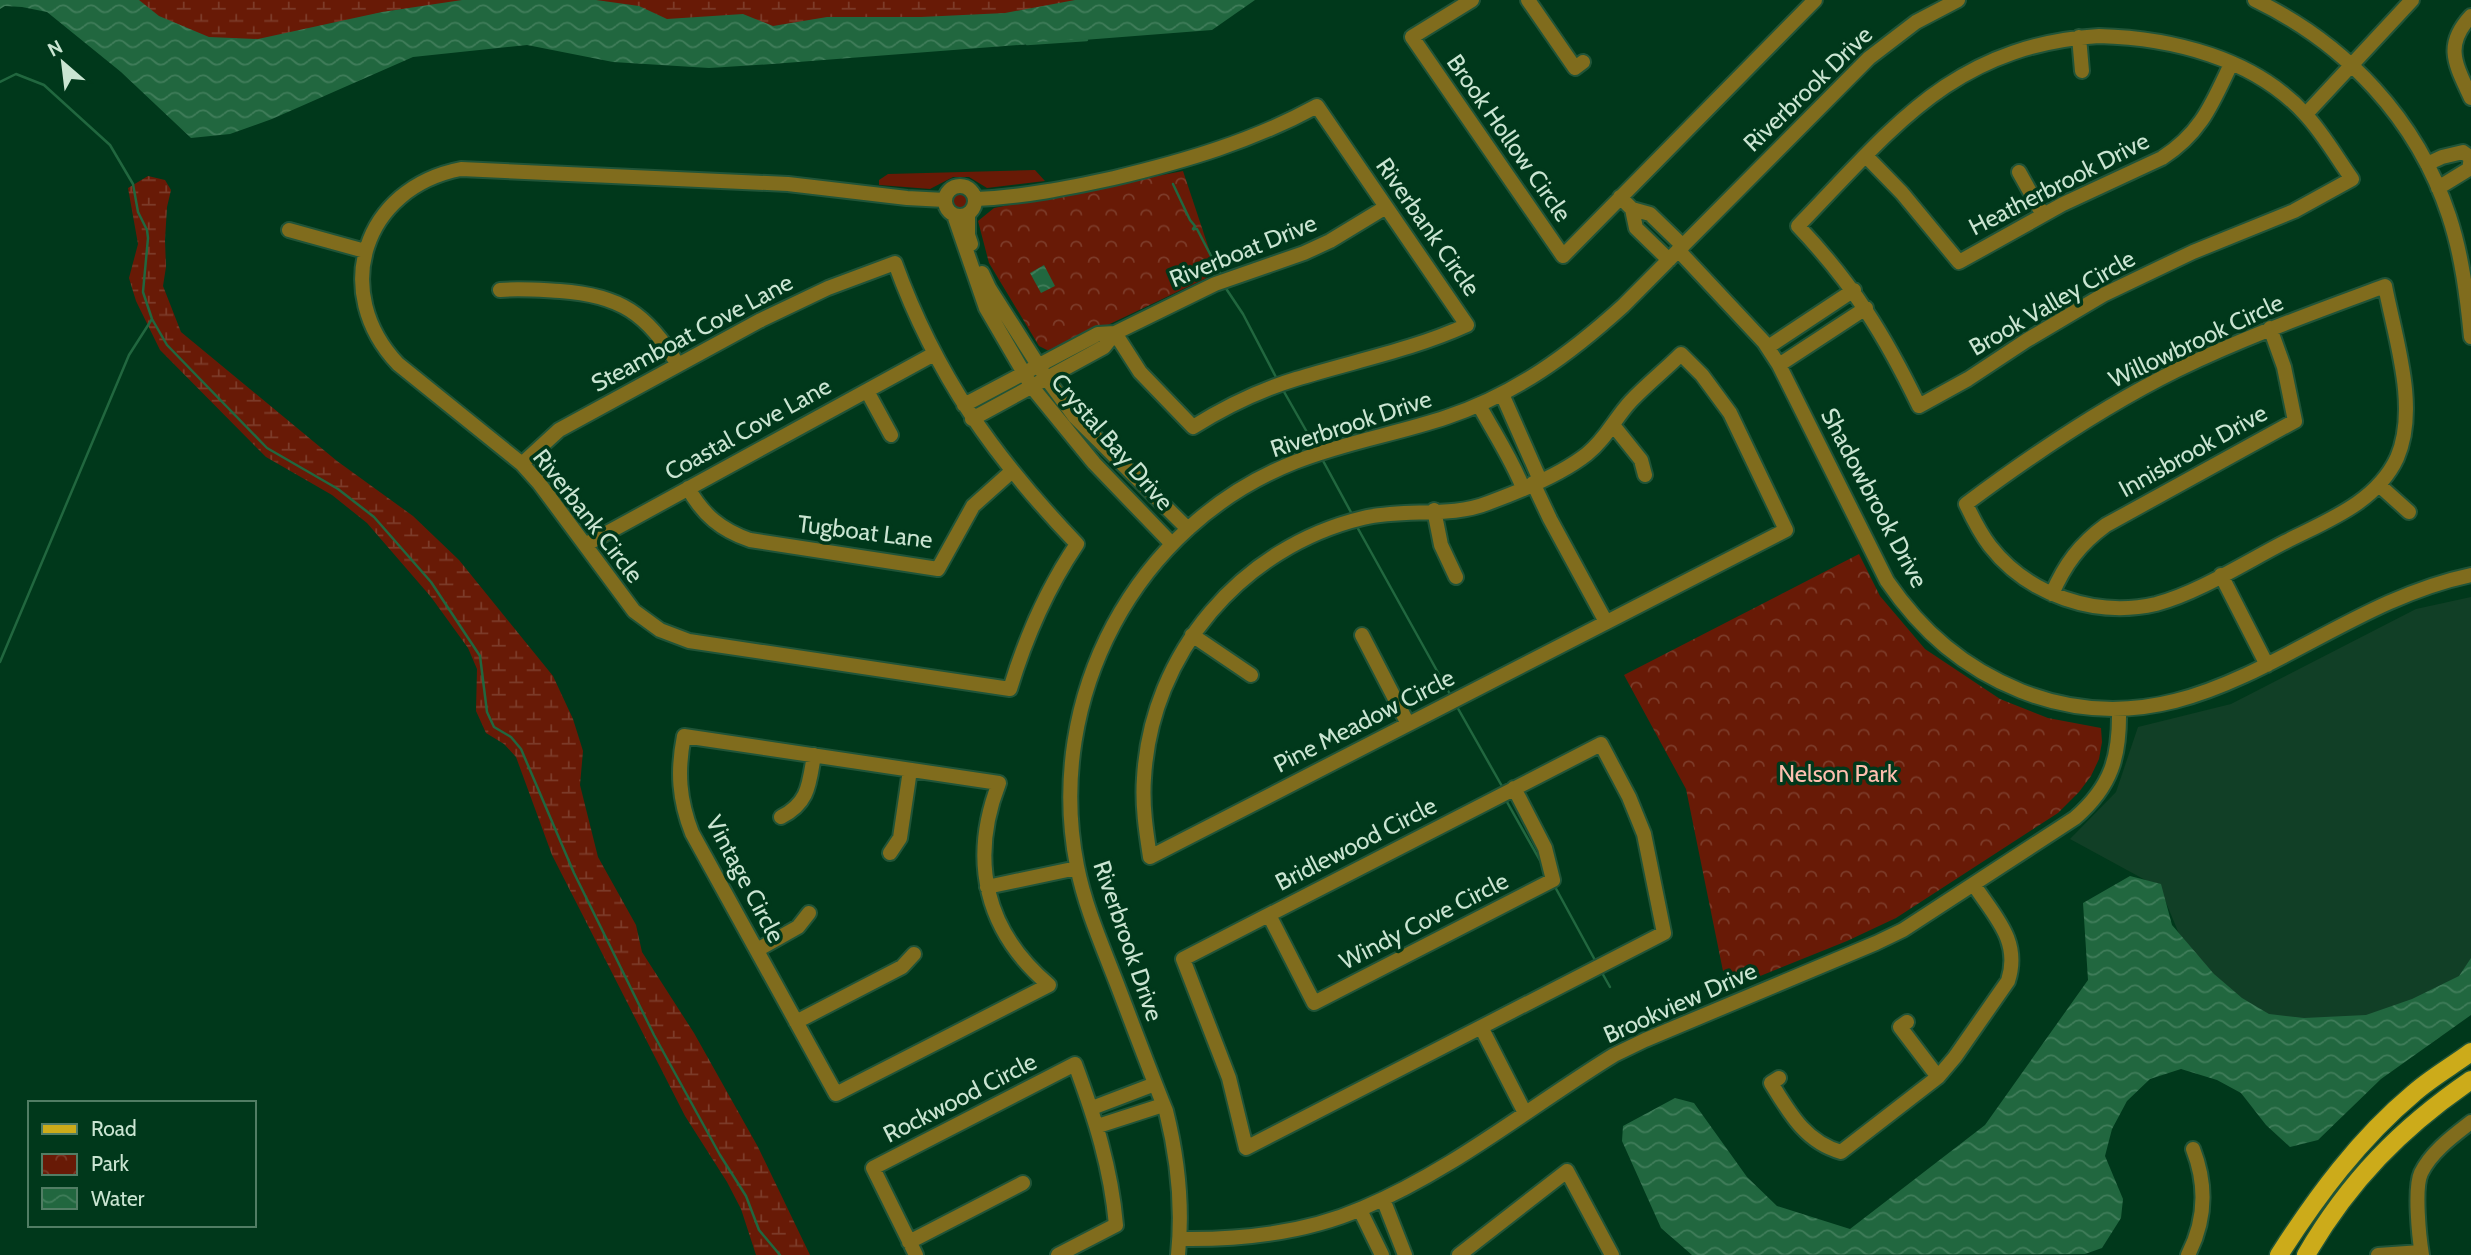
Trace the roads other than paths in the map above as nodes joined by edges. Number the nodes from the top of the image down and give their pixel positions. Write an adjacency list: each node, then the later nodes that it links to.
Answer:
1 (1472, 0): 20 (street, Brook Hollow Circle)
2 (1528, 0): 9 (street)
3 (1815, 0): 20 (street, Brook Hollow Circle)
4 (1958, 0): 28 (street, Riverbrook Drive)
5 (2255, 0): 11 (street)
6 (2412, 0): 11 (street)
7 (2471, 16): 13 (street)
8 (2079, 37): 10 (street, Brook Valley Circle); 12 (street); 15 (street, Brook Valley Circle)
9 (1583, 62)
10 (2231, 64): 14 (street, Brook Valley Circle); 25 (street, Heatherbrook Drive)
11 (2352, 64): 14 (street); 17 (street)
12 (2082, 71)
13 (2471, 98)
14 (2306, 114): 32 (street, Brook Valley Circle)
15 (1867, 156): 25 (street, Heatherbrook Drive); 31 (street, Brook Valley Circle)
16 (2471, 158): 17 (street); 19 (street)
17 (2427, 164): 19 (street)
18 (2019, 172): 25 (street)
19 (2438, 188): 35 (street)
20 (1620, 197): 28 (street)
21 (976, 199): 22 (street); 23 (street, Riverbank Circle); 24 (street)
22 (945, 200): 24 (street); 27 (street, Riverbank Circle)
23 (1386, 207): 34 (street, Riverboat Drive); 34 (street, Riverbank Circle)
24 (961, 215): 40 (street, Crystal Bay Drive); 41 (street, Crystal Bay Drive)
25 (2043, 215)
26 (289, 230): 27 (street)
27 (365, 251): 53 (street, Riverbank Circle)
28 (1677, 252): 36 (street, Shadowbrook Drive); 45 (street, Riverbrook Drive)
29 (895, 263): 37 (street, Riverbank Circle); 38 (street, Steamboat Cove Lane)
30 (500, 290): 38 (street)
31 (1854, 290): 32 (street, Brook Valley Circle); 36 (street)
32 (1866, 307): 39 (street)
33 (2270, 328): 57 (street, Willowbrook Circle); 67 (street, Innisbrook Drive); 67 (street, Willowbrook Circle)
34 (1115, 333): 40 (street); 42 (street)
35 (2471, 337)
36 (1768, 347): 39 (street, Shadowbrook Drive)
37 (934, 354): 44 (street, Coastal Cove Lane); 46 (street, Riverbank Circle)
38 (678, 365): 53 (street, Steamboat Cove Lane)
39 (1779, 365): 73 (street, Shadowbrook Drive)
40 (1038, 366): 41 (street); 42 (street, Crystal Bay Drive)
41 (1024, 374): 43 (street, Crystal Bay Drive); 46 (street)
42 (1047, 379): 43 (street); 61 (street, Crystal Bay Drive)
43 (1032, 387): 48 (street); 62 (street, Crystal Bay Drive)
44 (867, 391): 50 (street); 58 (street, Coastal Cove Lane)
45 (1502, 394): 47 (street, Riverbrook Drive); 51 (street)
46 (964, 405): 48 (street, Riverbank Circle)
47 (1479, 405): 52 (street); 61 (street, Riverbrook Drive)
48 (972, 419): 54 (street, Riverbank Circle)
49 (1613, 425): 55 (street); 56 (street, Pine Meadow Circle); 68 (street, Pine Meadow Circle)
50 (891, 435)
51 (1529, 454): 52 (street); 56 (street)
52 (1512, 461): 56 (street)
53 (522, 464): 63 (street, Riverbank Circle)
54 (1012, 472): 58 (street, Tugboat Lane); 63 (street, Riverbank Circle)
55 (1645, 475)
56 (1532, 484): 59 (street, Pine Meadow Circle); 68 (street)
57 (2379, 485): 60 (street); 64 (street, Willowbrook Circle)
58 (688, 488): 63 (street, Coastal Cove Lane)
59 (1434, 510): 66 (street); 69 (street, Pine Meadow Circle)
60 (2409, 512)
61 (1188, 529): 62 (street, Riverbrook Drive)
62 (1172, 544): 80 (street, Riverbrook Drive)
63 (584, 545)
64 (2221, 575): 67 (street, Willowbrook Circle); 71 (street)
65 (2471, 575): 71 (street, Shadowbrook Drive)
66 (1455, 577)
67 (2052, 594)
68 (1606, 622): 74 (street, Pine Meadow Circle)
69 (1192, 635): 72 (street); 74 (street, Pine Meadow Circle)
70 (1362, 635): 74 (street)
71 (2267, 665): 73 (street, Shadowbrook Drive)
72 (1251, 675)
73 (2119, 709): 81 (street, Brookview Drive)
74 (1408, 724)
75 (814, 755): 76 (street, Vintage Circle); 78 (street); 85 (street, Vintage Circle)
76 (910, 770): 79 (street); 82 (street, Vintage Circle)
77 (1514, 788): 84 (street, Bridlewood Circle); 84 (street, Windy Cove Circle); 89 (street, Bridlewood Circle)
78 (781, 817)
79 (890, 853)
80 (1077, 868): 82 (street); 94 (street, Riverbrook Drive)
81 (1974, 885): 91 (street); 98 (street, Brookview Drive)
82 (987, 887): 87 (street, Vintage Circle)
83 (809, 913): 85 (street)
84 (1269, 915): 89 (street, Bridlewood Circle)
85 (757, 950): 87 (street, Vintage Circle)
86 (914, 954): 87 (street)
87 (796, 1022)
88 (1907, 1022): 91 (street)
89 (1481, 1027): 98 (street)
90 (2471, 1052): 116 (main road)
91 (1938, 1077): 92 (street)
92 (1779, 1078)
93 (2471, 1080): 117 (main road)
94 (1155, 1084): 95 (street); 96 (street, Riverbrook Drive)
95 (1113, 1100): 97 (street); 99 (street)
96 (1163, 1105): 99 (street); 106 (street, Riverbrook Drive)
97 (1091, 1108): 101 (street, Rockwood Circle); 107 (street, Rockwood Circle)
98 (1525, 1113): 104 (street, Brookview Drive)
99 (1119, 1120): 101 (street)
100 (2471, 1122): 108 (street)
101 (1098, 1126): 109 (street, Rockwood Circle)
102 (2193, 1149): 115 (street)
103 (1023, 1183): 107 (street)
104 (1383, 1199): 105 (street, Brookview Drive); 112 (street)
105 (1360, 1210): 106 (street, Brookview Drive); 111 (street)
106 (1180, 1239): 110 (street, Riverbrook Drive)
107 (912, 1248)
108 (2421, 1253): 118 (street)
109 (1058, 1255)
110 (1178, 1255)
111 (1382, 1255)
112 (1405, 1255)
113 (1459, 1255): 114 (street)
114 (1612, 1255)
115 (2188, 1255)
116 (2279, 1255)
117 (2306, 1255)
118 (2378, 1255)

